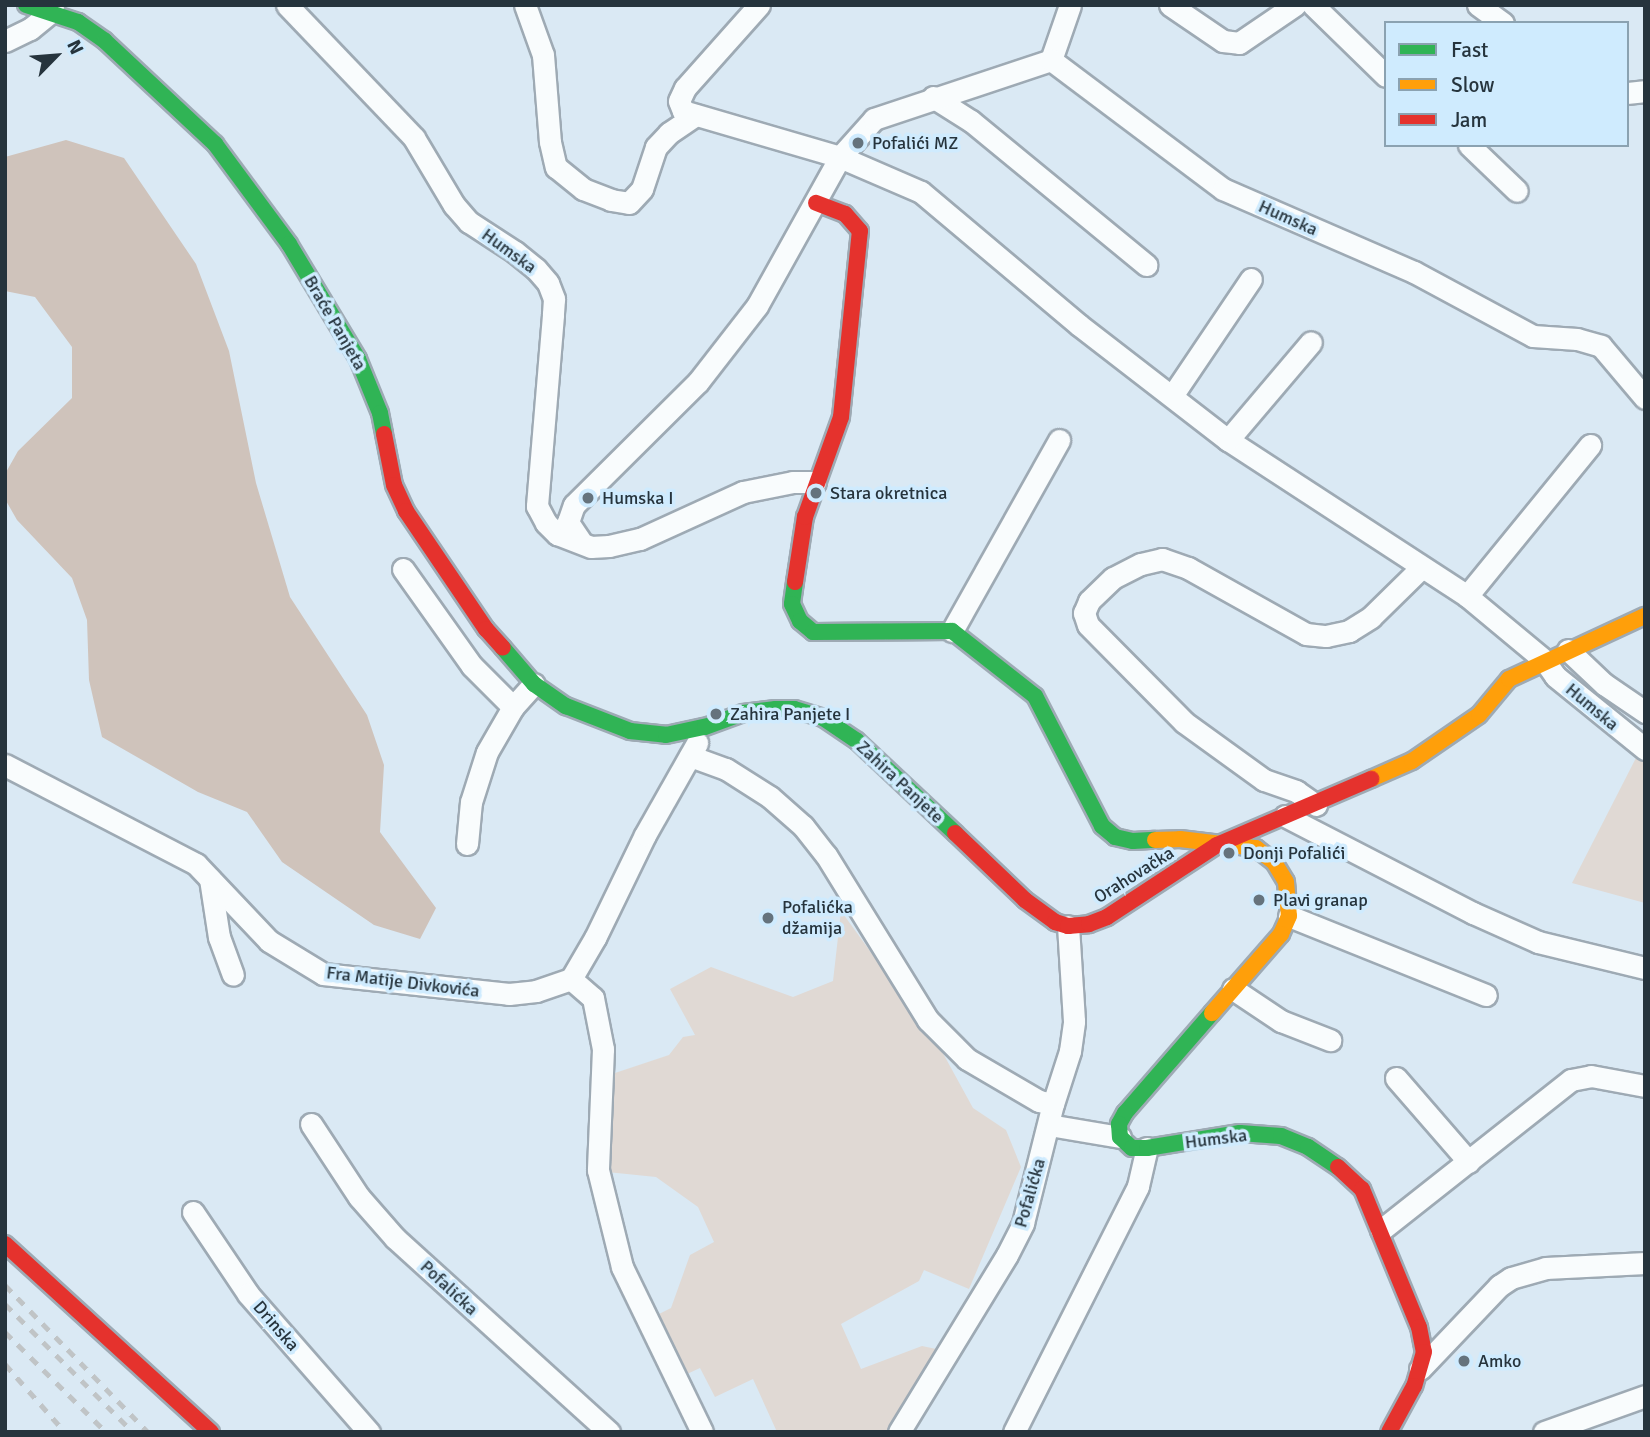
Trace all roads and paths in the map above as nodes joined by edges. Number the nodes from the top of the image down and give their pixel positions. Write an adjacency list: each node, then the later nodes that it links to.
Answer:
1 (26, 5): 10 (street, Braće Panjeta)
2 (287, 5): 30 (street, Humska)
3 (526, 5): 16 (street)
4 (759, 5): 16 (street)
5 (1070, 5): 13 (street)
6 (1170, 5): 7 (street)
7 (1295, 5)
8 (1313, 5): 14 (street)
9 (1478, 5): 11 (street)
10 (51, 9): 12 (street); 38 (street, Braće Panjeta)
11 (1500, 21)
12 (5, 41)
13 (1052, 60): 15 (street); 25 (street, Humska)
14 (1384, 74)
15 (933, 97): 18 (street); 21 (street)
16 (696, 115): 18 (street, Humska)
17 (1471, 147): 19 (street)
18 (841, 157): 20 (street); 24 (street, Humska)
19 (1517, 191)
20 (816, 203): 29 (street); 30 (street)
21 (1146, 265)
22 (1251, 279): 24 (street)
23 (1311, 342): 27 (street)
24 (1172, 396): 27 (street, Humska)
25 (1645, 398)
26 (1059, 440): 35 (street)
27 (1227, 440): 31 (street, Humska)
28 (1590, 445): 33 (street)
29 (815, 482): 30 (street, Humska); 35 (street)
30 (580, 540)
31 (1422, 567): 33 (street, Humska); 45 (street)
32 (403, 569): 39 (street)
33 (1467, 596): 37 (street, Humska)
34 (1645, 616): 36 (street)
35 (952, 631): 48 (street)
36 (1568, 650): 37 (street); 40 (street, Humska)
37 (1544, 660): 42 (street, Humska); 45 (street)
38 (534, 684): 39 (street); 41 (street, Zahira Panjete)
39 (513, 707): 47 (street)
40 (1645, 712)
41 (705, 727): 43 (street); 51 (street, Zahira Panjete)
42 (1645, 749)
43 (690, 756): 54 (street); 60 (street)
44 (5, 765): 49 (street, Fra Matije Divkovića)
45 (1316, 805): 46 (street)
46 (1285, 816): 48 (street); 52 (street)
47 (467, 844)
48 (1217, 845): 50 (street); 51 (street, Orahovačka)
49 (209, 877): 53 (street); 54 (street, Fra Matije Divkovića)
50 (1289, 916): 55 (street); 56 (street)
51 (1068, 926): 60 (street, Pofalićka)
52 (1645, 968)
53 (233, 975)
54 (571, 979): 74 (street)
55 (1233, 989): 57 (street); 62 (street)
56 (1486, 995)
57 (1330, 1040)
58 (1396, 1078): 64 (street)
59 (1645, 1086): 64 (street)
60 (1051, 1115): 62 (street); 75 (street, Pofalićka)
61 (311, 1124): 73 (street, Pofalićka)
62 (1120, 1137): 63 (street)
63 (1147, 1149): 66 (street, Humska); 76 (street)
64 (1469, 1161): 66 (street)
65 (193, 1212): 72 (street, Drinska)
66 (1381, 1230): 69 (street, Humska)
67 (5, 1244): 71 (street)
68 (1645, 1263): 69 (street)
69 (1420, 1369): 77 (street, Humska)
70 (1645, 1396): 78 (street)
71 (211, 1432)
72 (369, 1432)
73 (609, 1432)
74 (702, 1432)
75 (899, 1432)
76 (1014, 1432)
77 (1389, 1432)
78 (1544, 1432)

